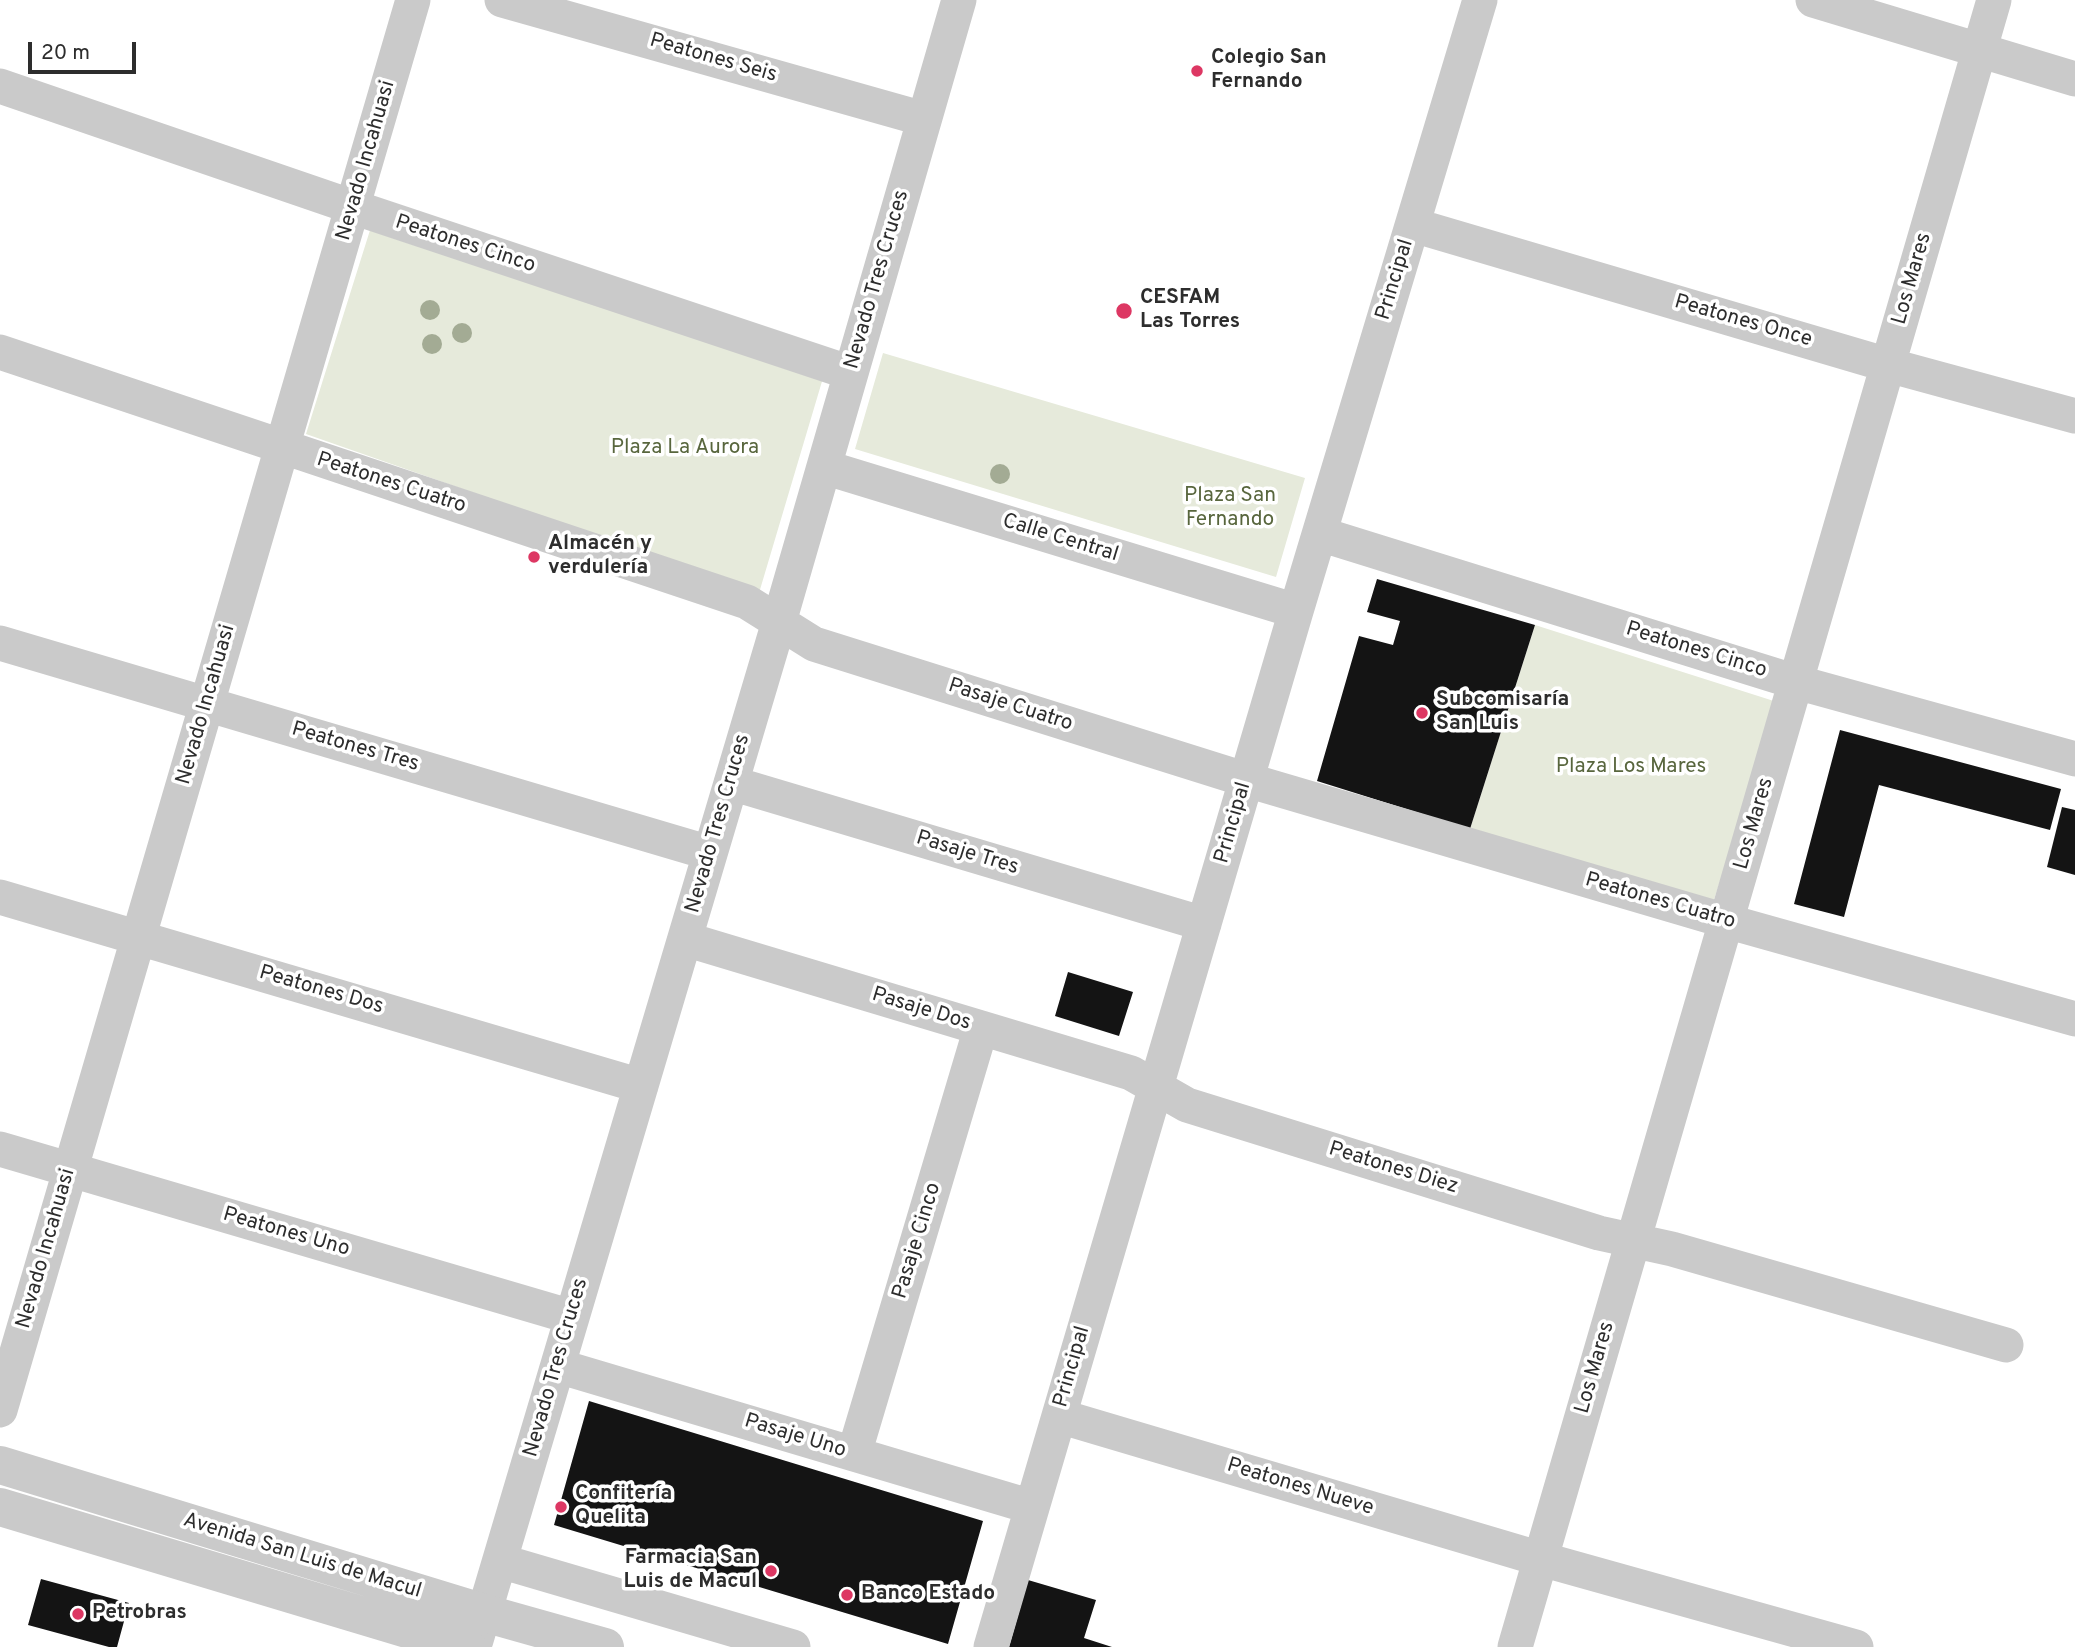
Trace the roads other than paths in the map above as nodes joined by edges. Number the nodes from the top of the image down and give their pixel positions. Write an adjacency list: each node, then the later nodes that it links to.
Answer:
1 (414, 0): 11 (street, Nevado Incahuasi)
2 (502, 0): 10 (street, Peatones Seis)
3 (959, 0): 10 (street, Nevado Tres Cruces)
4 (1480, 0): 12 (street, Principal)
5 (1813, 0): 7 (street)
6 (1994, 0): 7 (street, Los Mares)
7 (1980, 50): 8 (street); 14 (street, Los Mares)
8 (2075, 79)
9 (0, 86): 11 (street, Peatones Cinco)
10 (925, 119): 15 (street, Nevado Tres Cruces)
11 (353, 208): 15 (street, Peatones Cinco); 17 (street, Nevado Incahuasi)
12 (1413, 225): 14 (street, Peatones Once); 19 (street, Principal)
13 (0, 352): 17 (street, Peatones Cuatro)
14 (1888, 365): 16 (street, Peatones Once); 23 (street, Los Mares)
15 (851, 373): 18 (street, Nevado Tres Cruces)
16 (2075, 416)
17 (283, 448): 21 (street, Peatones Cuatro); 24 (street, Nevado Incahuasi)
18 (824, 467): 20 (street, Calle Central); 21 (street, Nevado Tres Cruces)
19 (1320, 534): 20 (street, Principal); 23 (street, Peatones Cinco)
20 (1296, 611): 26 (street, Principal)
21 (779, 622): 26 (street, Pasaje Cuatro); 27 (street, Nevado Tres Cruces)
22 (0, 643): 24 (street, Peatones Tres)
23 (1796, 682): 25 (street, Peatones Cinco); 30 (street, Los Mares)
24 (207, 704): 28 (street, Peatones Tres); 32 (street, Nevado Incahuasi)
25 (2075, 759)
26 (1247, 780): 30 (street, Peatones Cuatro); 31 (street, Principal)
27 (731, 783): 28 (street, Nevado Tres Cruces); 31 (street, Pasaje Tres)
28 (710, 853): 33 (street, Nevado Tres Cruces)
29 (0, 897): 32 (street, Peatones Dos)
30 (1726, 921): 34 (street, Peatones Cuatro); 40 (street, Los Mares)
31 (1204, 925): 37 (street, Principal)
32 (139, 938): 36 (street, Peatones Dos); 39 (street, Nevado Incahuasi)
33 (685, 939): 35 (street, Pasaje Dos); 36 (street, Nevado Tres Cruces)
34 (2075, 1020)
35 (981, 1028): 37 (street, Pasaje Dos); 46 (street, Pasaje Cinco)
36 (641, 1086): 41 (street, Nevado Tres Cruces)
37 (1156, 1087): 40 (street, Peatones Diez); 45 (street, Principal)
38 (0, 1149): 39 (street, Peatones Uno)
39 (71, 1170): 41 (street, Peatones Uno); 44 (street, Nevado Incahuasi)
40 (1633, 1240): 42 (street, Peatones Diez); 50 (street, Los Mares)
41 (572, 1317): 43 (street, Nevado Tres Cruces)
42 (2006, 1345)
43 (558, 1366): 46 (street, Pasaje Uno); 51 (street, Nevado Tres Cruces)
44 (0, 1410)
45 (1059, 1416): 49 (street, Principal); 50 (street, Peatones Nueve)
46 (854, 1454): 49 (street, Pasaje Uno)
47 (0, 1465): 52 (street, Avenida San Luis de Macul)
48 (0, 1507): 53 (street, Avenida San Luis de Macul)
49 (1032, 1507): 56 (street, Principal)
50 (1541, 1559): 57 (street, Los Mares); 58 (street, Peatones Nueve)
51 (500, 1561): 52 (street, Nevado Tres Cruces); 55 (street)
52 (479, 1630): 54 (street, Avenida San Luis de Macul)
53 (467, 1647)
54 (605, 1647)
55 (793, 1647)
56 (990, 1647)
57 (1515, 1647)
58 (1856, 1647)

